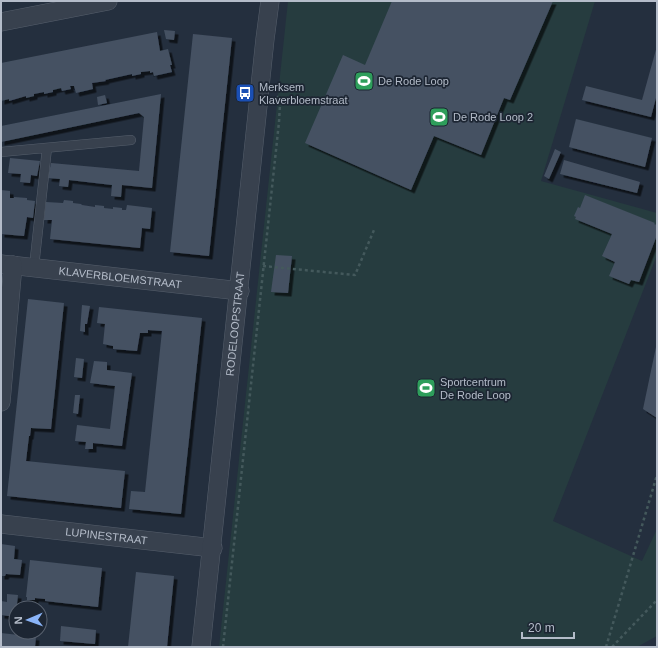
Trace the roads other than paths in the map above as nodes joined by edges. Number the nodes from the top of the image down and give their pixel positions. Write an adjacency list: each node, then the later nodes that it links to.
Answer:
1 (108, 1): 3 (street)
2 (270, 1): 9 (street, RODELOOPSTRAAT)
3 (1, 22)
4 (131, 140): 5 (lane)
5 (47, 148): 6 (lane); 8 (lane)
6 (1, 152)
7 (7, 264): 8 (street, KLAVERBLOEMSTRAAT); 10 (street)
8 (34, 267): 9 (street, KLAVERBLOEMSTRAAT)
9 (240, 290): 12 (street, RODELOOPSTRAAT)
10 (1, 402)
11 (1, 524): 12 (street, LUPINESTRAAT)
12 (212, 548): 13 (street, RODELOOPSTRAAT)
13 (201, 647)

